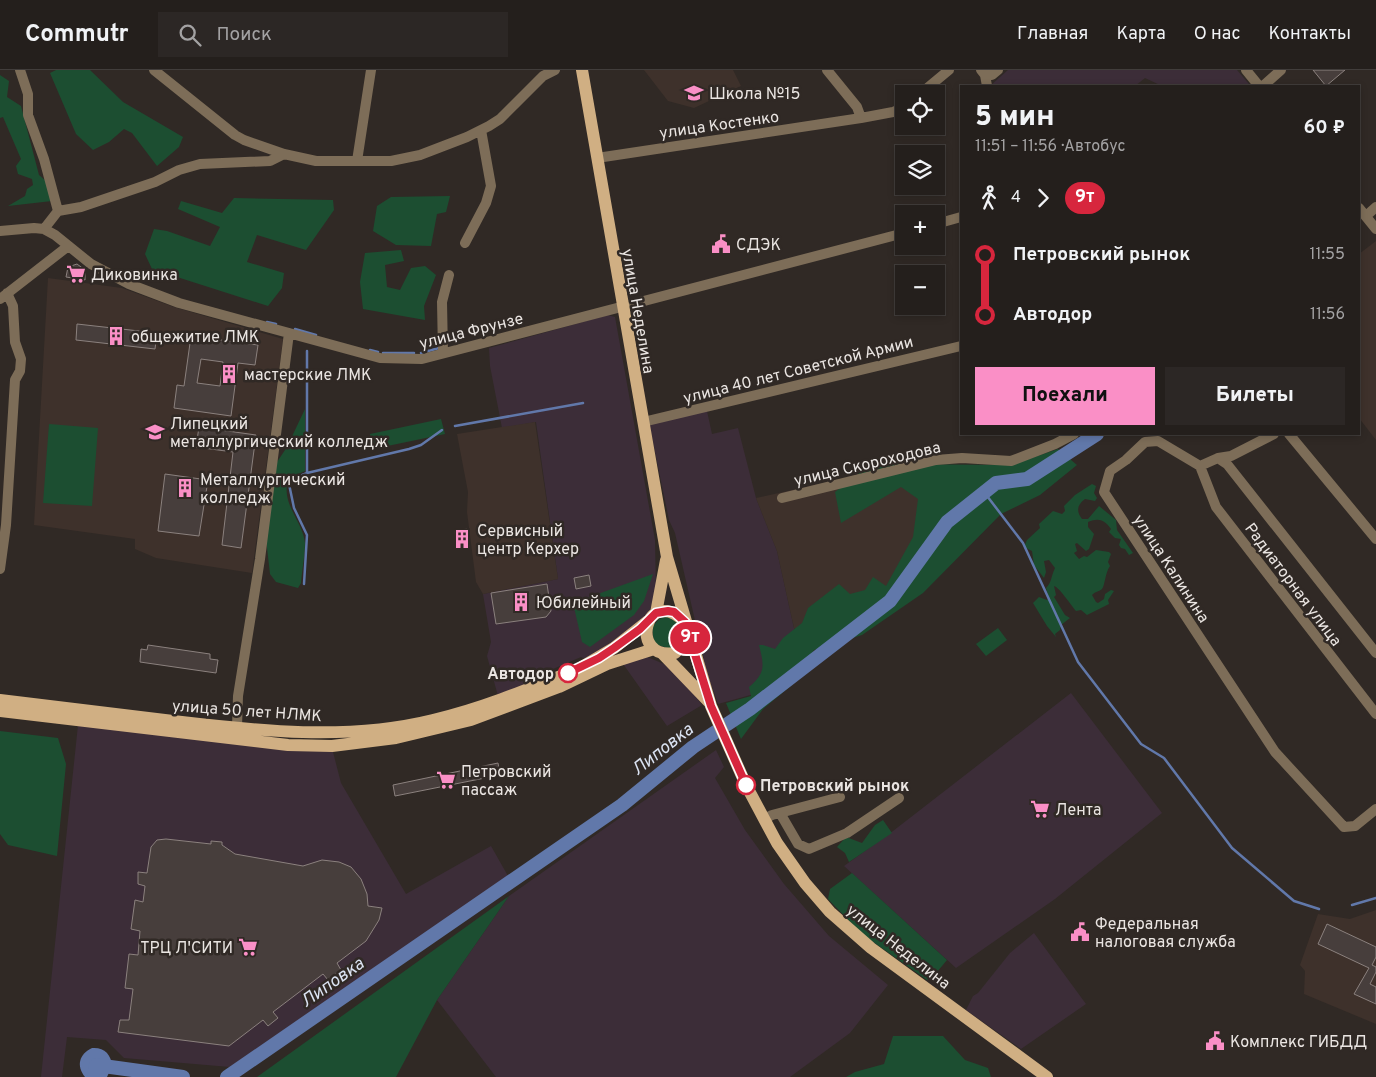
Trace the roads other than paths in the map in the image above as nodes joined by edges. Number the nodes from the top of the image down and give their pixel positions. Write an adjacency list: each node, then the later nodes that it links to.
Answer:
1 (20, 70): 23 (street)
2 (371, 70): 21 (street)
3 (555, 70): 18 (street)
4 (582, 70): 20 (main road, улица Неделина)
5 (827, 70): 17 (street)
6 (949, 70): 12 (street)
7 (998, 70): 11 (street)
8 (1246, 70): 14 (street)
9 (1281, 70): 15 (street)
10 (160, 72): 19 (street)
11 (983, 73): 13 (street)
12 (931, 85)
13 (988, 85)
14 (1260, 85)
15 (1262, 85)
16 (895, 111): 17 (street, улица Костенко)
17 (861, 118): 20 (street, улица Костенко)
18 (481, 130): 21 (street); 31 (street)
19 (284, 154): 21 (street); 23 (street)
20 (597, 158): 35 (main road, улица Неделина)
21 (357, 160)
22 (1376, 207): 24 (street)
23 (58, 211): 27 (street)
24 (1364, 214): 28 (street)
25 (960, 217): 26 (street)
26 (945, 221)
27 (44, 229): 29 (street); 32 (street, улица Фрунзе)
28 (1376, 229)
29 (0, 231)
30 (895, 235): 35 (street, улица Фрунзе)
31 (465, 243)
32 (67, 246): 34 (street); 36 (street, улица Фрунзе)
33 (449, 275): 38 (street)
34 (4, 296): 48 (street)
35 (622, 306): 38 (street, улица Фрунзе); 39 (main road, улица Неделина)
36 (290, 333): 38 (street, улица Фрунзе); 57 (street)
37 (960, 346): 39 (street, улица 40 лет Советской Армии)
38 (443, 353)
39 (643, 422): 47 (main road, улица Неделина)
40 (1072, 435): 45 (street, улица Скороходова)
41 (1272, 435): 43 (street)
42 (1290, 435): 46 (street)
43 (1218, 458): 44 (street); 52 (street, Радиаторная улица)
44 (1200, 466): 56 (street, Радиаторная улица); 60 (street, улица Калинина)
45 (782, 498)
46 (1376, 538)
47 (667, 557): 49 (main road); 50 (main road, улица Неделина)
48 (0, 569)
49 (652, 617): 50 (main road); 51 (main road); 57 (main road, улица 50 лет НЛМК)
50 (687, 628): 51 (main road); 54 (main road, улица Неделина)
51 (658, 651): 54 (main road); 55 (main road, улица 50 лет НЛМК)
52 (1376, 653)
53 (0, 700): 57 (main road, улица 50 лет НЛМК)
54 (711, 705): 62 (main road, улица Неделина)
55 (0, 711)
56 (1376, 714)
57 (237, 727)
58 (840, 796): 61 (street)
59 (899, 798): 61 (street)
60 (1376, 809)
61 (780, 813): 62 (street)
62 (764, 819): 63 (main road, улица Неделина)
63 (1047, 1077)

